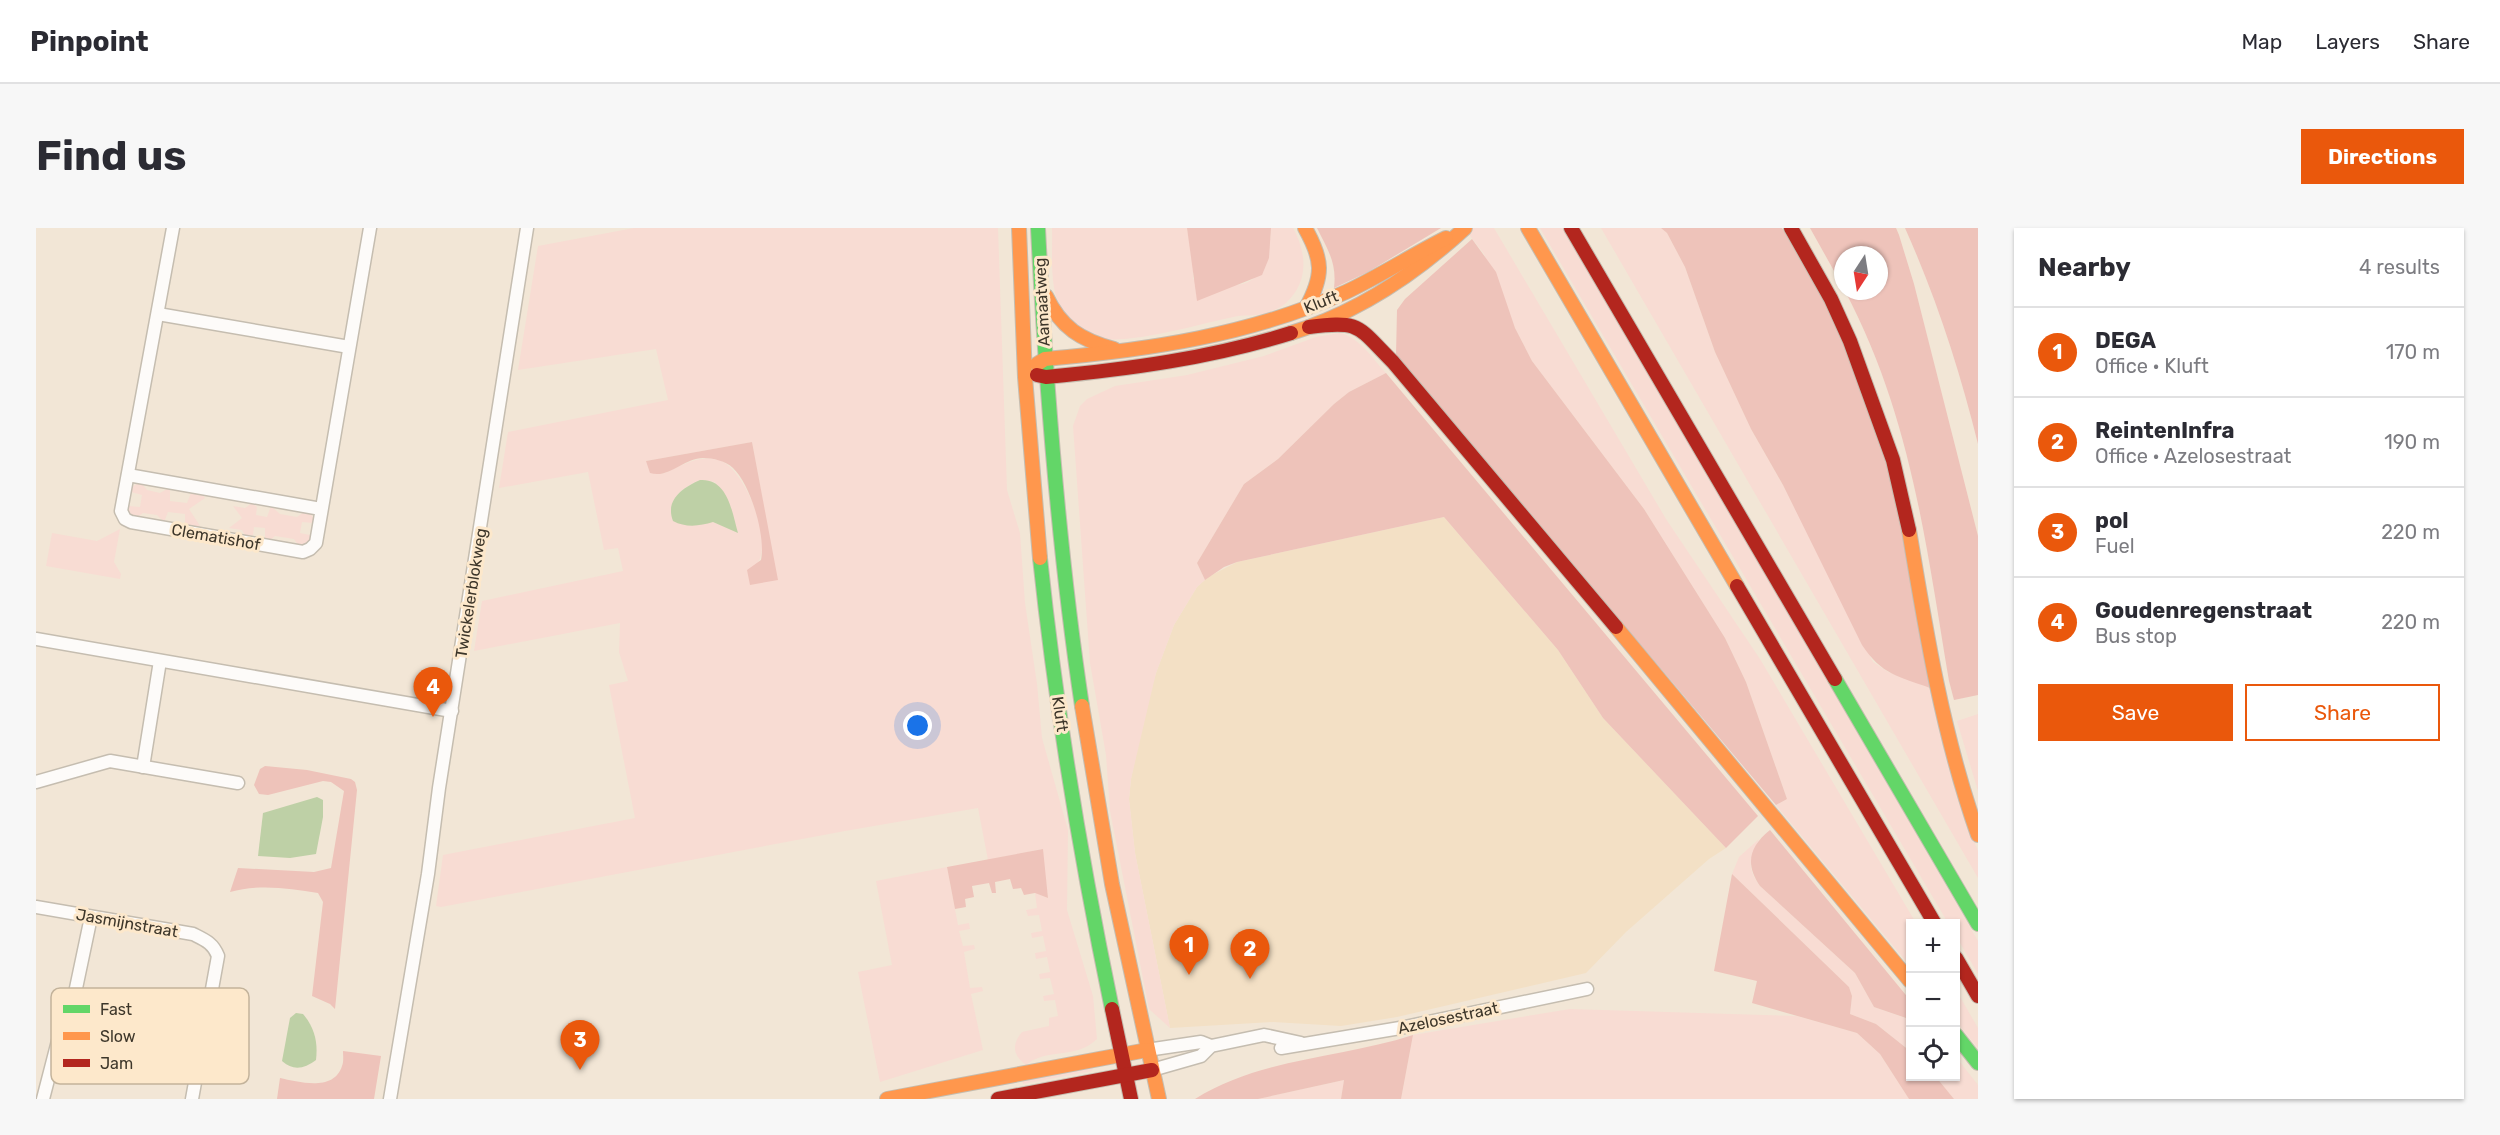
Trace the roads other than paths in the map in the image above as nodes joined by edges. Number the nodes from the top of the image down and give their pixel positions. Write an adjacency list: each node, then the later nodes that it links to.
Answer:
1 (173, 228): 13 (street, Clematishof)
2 (370, 228): 15 (street, Clematishof)
3 (527, 228): 24 (street, Twickelerblokweg)
4 (1019, 228): 18 (main road, Aamaatweg)
5 (1038, 228): 11 (main road, Aamaatweg)
6 (1305, 228): 12 (main road)
7 (1465, 228): 12 (main road, Kluft); 14 (main road, Kluft)
8 (1528, 228): 31 (main road)
9 (1571, 228): 32 (main road)
10 (1791, 228): 28 (main road)
11 (1041, 284): 16 (main road); 17 (main road, Aamaatweg)
12 (1306, 308): 16 (main road, Kluft)
13 (158, 314): 15 (street); 20 (street, Clematishof)
14 (1309, 327): 19 (main road, Kluft); 34 (main road)
15 (349, 347): 21 (street, Clematishof)
16 (1123, 352): 17 (main road, Kluft)
17 (1045, 359): 18 (main road, Kluft); 19 (main road, Aamaatweg)
18 (1025, 372): 19 (main road, Kluft); 44 (main road, Kluft)
19 (1047, 377): 43 (main road, Kluft)
20 (128, 475): 21 (street); 21 (street, Clematishof)
21 (321, 509)
22 (36, 639): 23 (street)
23 (160, 661): 24 (street); 25 (street)
24 (452, 711): 54 (street, Twickelerblokweg)
25 (143, 767): 26 (street); 27 (street)
26 (36, 782)
27 (238, 783)
28 (1978, 835)
29 (36, 908): 30 (street, Jasmijnstraat)
30 (92, 917): 35 (street); 36 (street, Jasmijnstraat)
31 (1932, 919)
32 (1978, 924)
33 (1960, 965): 38 (main road)
34 (1906, 975)
35 (76, 988)
36 (212, 988)
37 (1587, 989): 40 (street, Azelosestraat)
38 (1978, 996)
39 (1960, 1040): 45 (main road)
40 (1308, 1045): 41 (street, Azelosestraat); 42 (street, Azelosestraat)
41 (1211, 1046): 43 (street, Azelosestraat); 47 (street, Azelosestraat)
42 (1281, 1048)
43 (1147, 1050): 44 (main road, Azelosestraat); 47 (main road, Kluft)
44 (1121, 1053): 48 (main road, Azelosestraat); 49 (main road, Kluft)
45 (1978, 1063)
46 (51, 1068): 52 (street)
47 (1152, 1070): 49 (main road, Azelosestraat); 58 (main road, Kluft)
48 (1008, 1075): 51 (main road); 55 (main road, Azelosestraat)
49 (1126, 1075): 51 (main road, Azelosestraat); 57 (main road, Kluft)
50 (195, 1084): 53 (street, Jasmijnstraat)
51 (1012, 1096): 56 (main road, Azelosestraat)
52 (43, 1099)
53 (192, 1099)
54 (390, 1099)
55 (887, 1099)
56 (998, 1099)
57 (1131, 1099)
58 (1159, 1099)

